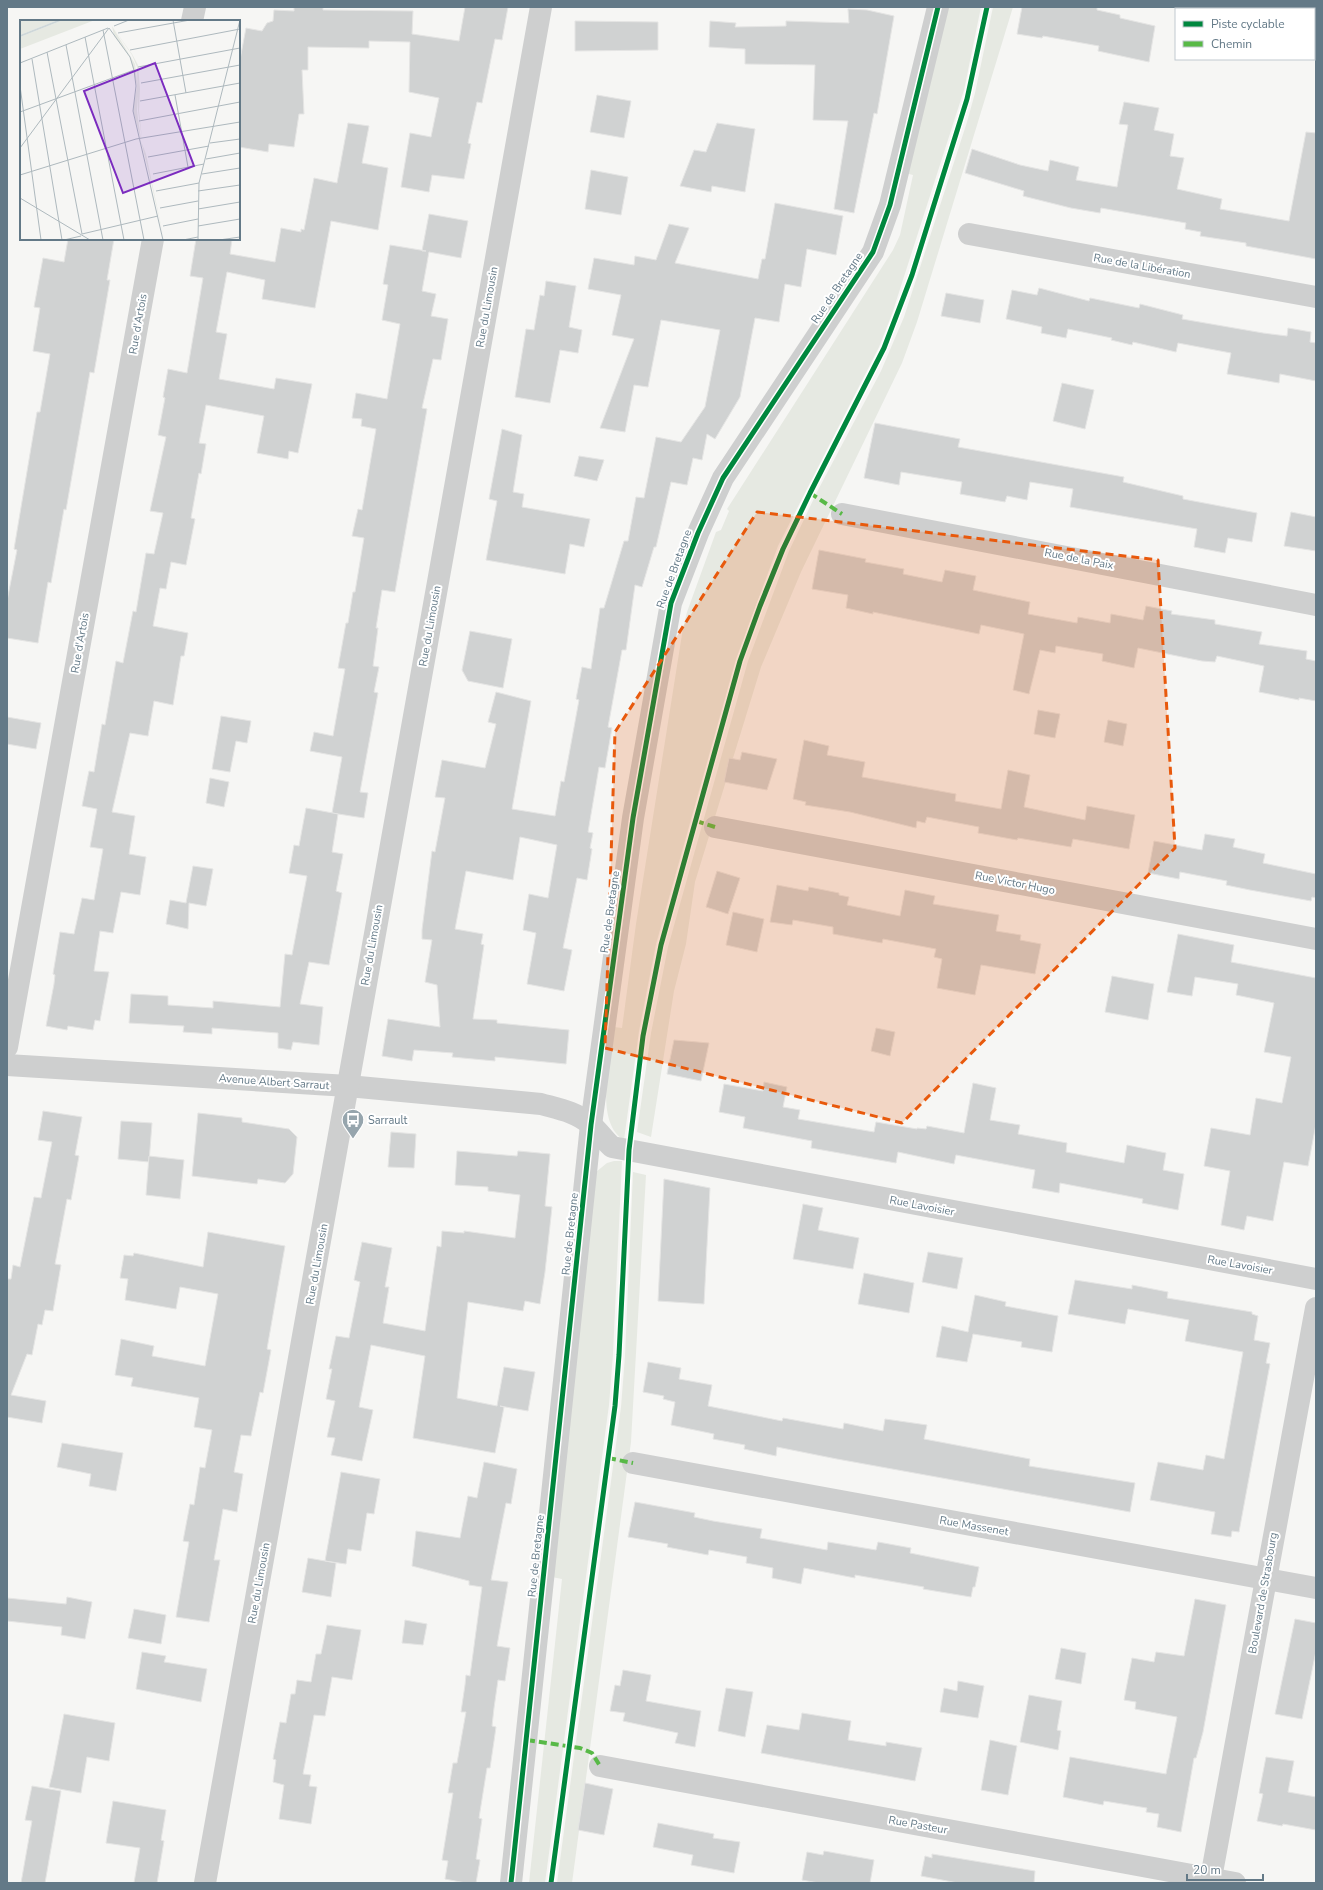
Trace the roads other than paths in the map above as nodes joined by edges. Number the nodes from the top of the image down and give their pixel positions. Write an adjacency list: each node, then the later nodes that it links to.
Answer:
1 (195, 7): 4 (street)
2 (541, 7): 14 (street, Rue du Limousin)
3 (938, 7): 16 (street, Rue de Bretagne)
4 (192, 20)
5 (969, 234): 7 (street, Rue de la Libération)
6 (153, 240): 12 (street, Rue d'Artois)
7 (1316, 297)
8 (842, 514): 9 (street, Rue de la Paix)
9 (1316, 605)
10 (715, 827): 11 (street, Rue Victor Hugo)
11 (1316, 939)
12 (7, 1047)
13 (7, 1065): 14 (street, Avenue Albert Sarraut)
14 (348, 1086): 15 (street, Avenue Albert Sarraut); 24 (street, Rue du Limousin)
15 (541, 1104): 16 (street, Rue Lavoisier)
16 (591, 1125): 17 (street, Rue Lavoisier); 25 (street, Rue de Bretagne)
17 (1316, 1279)
18 (1316, 1308): 20 (street, Boulevard de Strasbourg)
19 (633, 1463): 20 (street, Rue Massenet)
20 (1265, 1579): 21 (street, Rue Massenet); 23 (street, Boulevard de Strasbourg)
21 (1316, 1588)
22 (600, 1766): 23 (street, Rue Pasteur)
23 (1211, 1878): 26 (street, Rue Pasteur)
24 (205, 1883)
25 (511, 1883)
26 (1235, 1883)

